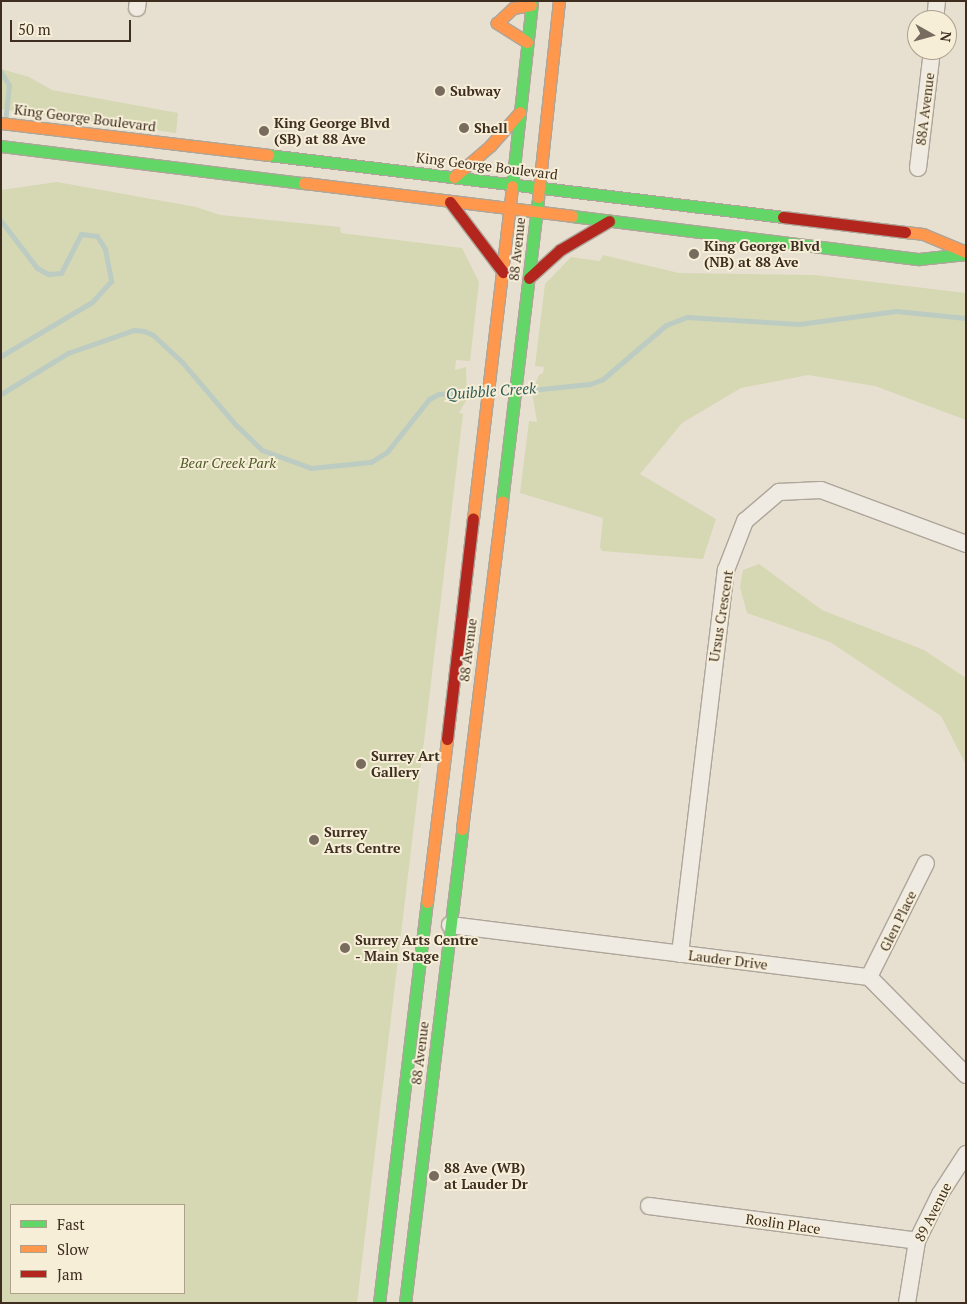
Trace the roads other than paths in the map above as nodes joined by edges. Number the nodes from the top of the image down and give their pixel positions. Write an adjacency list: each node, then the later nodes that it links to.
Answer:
1 (559, 1): 11 (main road, 88 Avenue)
2 (532, 3): 3 (main road, 88 Avenue); 3 (main road)
3 (527, 42): 5 (main road, 88 Avenue)
4 (931, 60): 8 (street, 88A Avenue)
5 (520, 112): 9 (main road); 10 (main road, 88 Avenue)
6 (1, 123): 9 (main road, King George Boulevard)
7 (1, 146): 12 (main road, King George Boulevard)
8 (918, 168)
9 (454, 177): 10 (main road, King George Boulevard)
10 (513, 184): 11 (main road, King George Boulevard); 13 (main road, 88 Avenue)
11 (540, 187): 14 (main road, 88 Avenue); 16 (main road, King George Boulevard)
12 (450, 202): 13 (main road, King George Boulevard); 17 (main road)
13 (510, 209): 14 (main road, King George Boulevard); 17 (main road, 88 Avenue)
14 (537, 212): 15 (main road, King George Boulevard); 18 (main road, 88 Avenue)
15 (609, 221): 16 (main road, King George Boulevard); 18 (main road)
16 (966, 253)
17 (503, 272): 21 (main road, 88 Avenue)
18 (529, 278): 22 (main road, 88 Avenue)
19 (966, 544): 23 (street, Ursus Crescent)
20 (926, 863): 24 (street, Glen Place)
21 (428, 897): 22 (main road); 29 (main road, 88 Avenue)
22 (443, 916): 23 (street, Lauder Drive); 30 (main road, 88 Avenue)
23 (680, 954): 24 (street, Lauder Drive)
24 (869, 977): 25 (street)
25 (966, 1075)
26 (966, 1154): 28 (street, 89 Avenue)
27 (649, 1206): 28 (street, Roslin Place)
28 (917, 1241): 31 (street, 89 Avenue)
29 (378, 1303)
30 (405, 1303)
31 (906, 1303)

